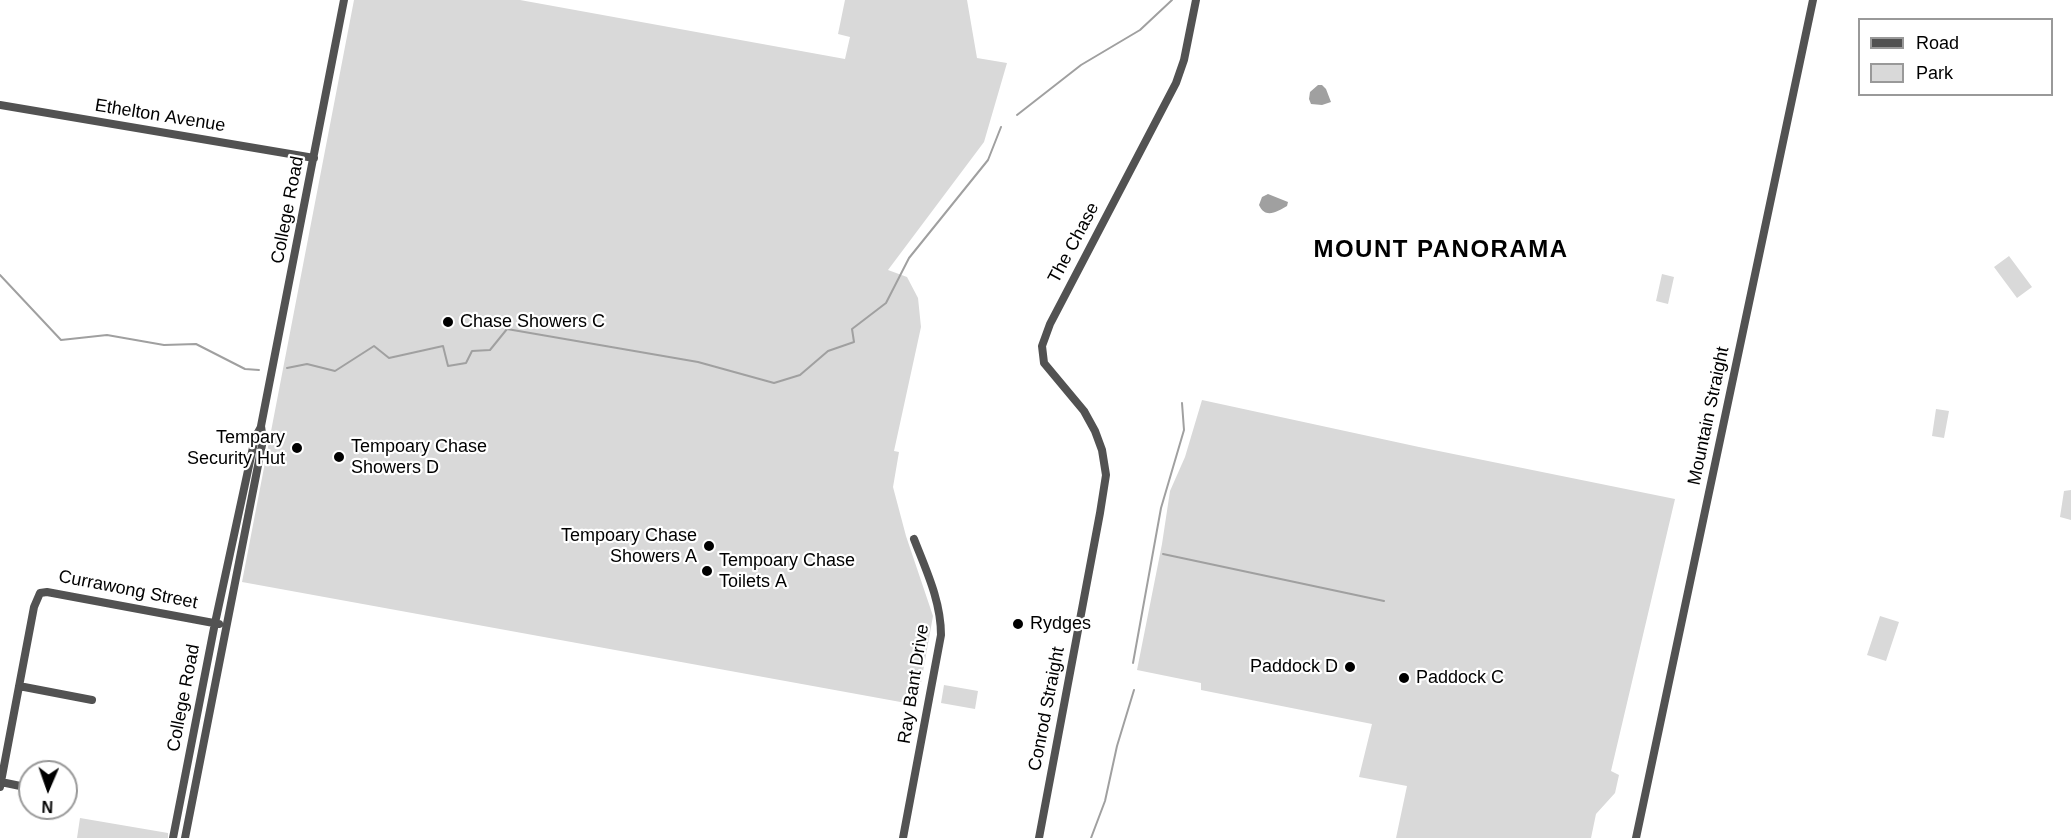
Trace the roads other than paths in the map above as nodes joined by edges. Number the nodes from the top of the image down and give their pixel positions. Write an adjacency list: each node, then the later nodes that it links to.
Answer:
1 (344, 0): 5 (street, College Road)
2 (1196, 0): 7 (street, The Chase)
3 (1813, 0): 21 (street, Mountain Straight)
4 (0, 105): 5 (street, Ethelton Avenue)
5 (314, 158): 6 (street, College Road)
6 (261, 426): 9 (street, College Road); 10 (street, College Road)
7 (1106, 480): 20 (street, Conrod Straight)
8 (914, 539): 19 (street, Ray Bant Drive)
9 (228, 565): 10 (street); 11 (street, College Road)
10 (239, 567): 12 (street, College Road)
11 (215, 623): 12 (street, Currawong Street); 13 (street, Currawong Street); 17 (street, College Road)
12 (227, 626): 18 (street, College Road)
13 (19, 686): 14 (street); 15 (street, Currawong Street)
14 (92, 700)
15 (1, 784): 16 (street)
16 (18, 786)
17 (173, 838)
18 (185, 838)
19 (903, 838)
20 (1039, 838)
21 (1636, 838)

